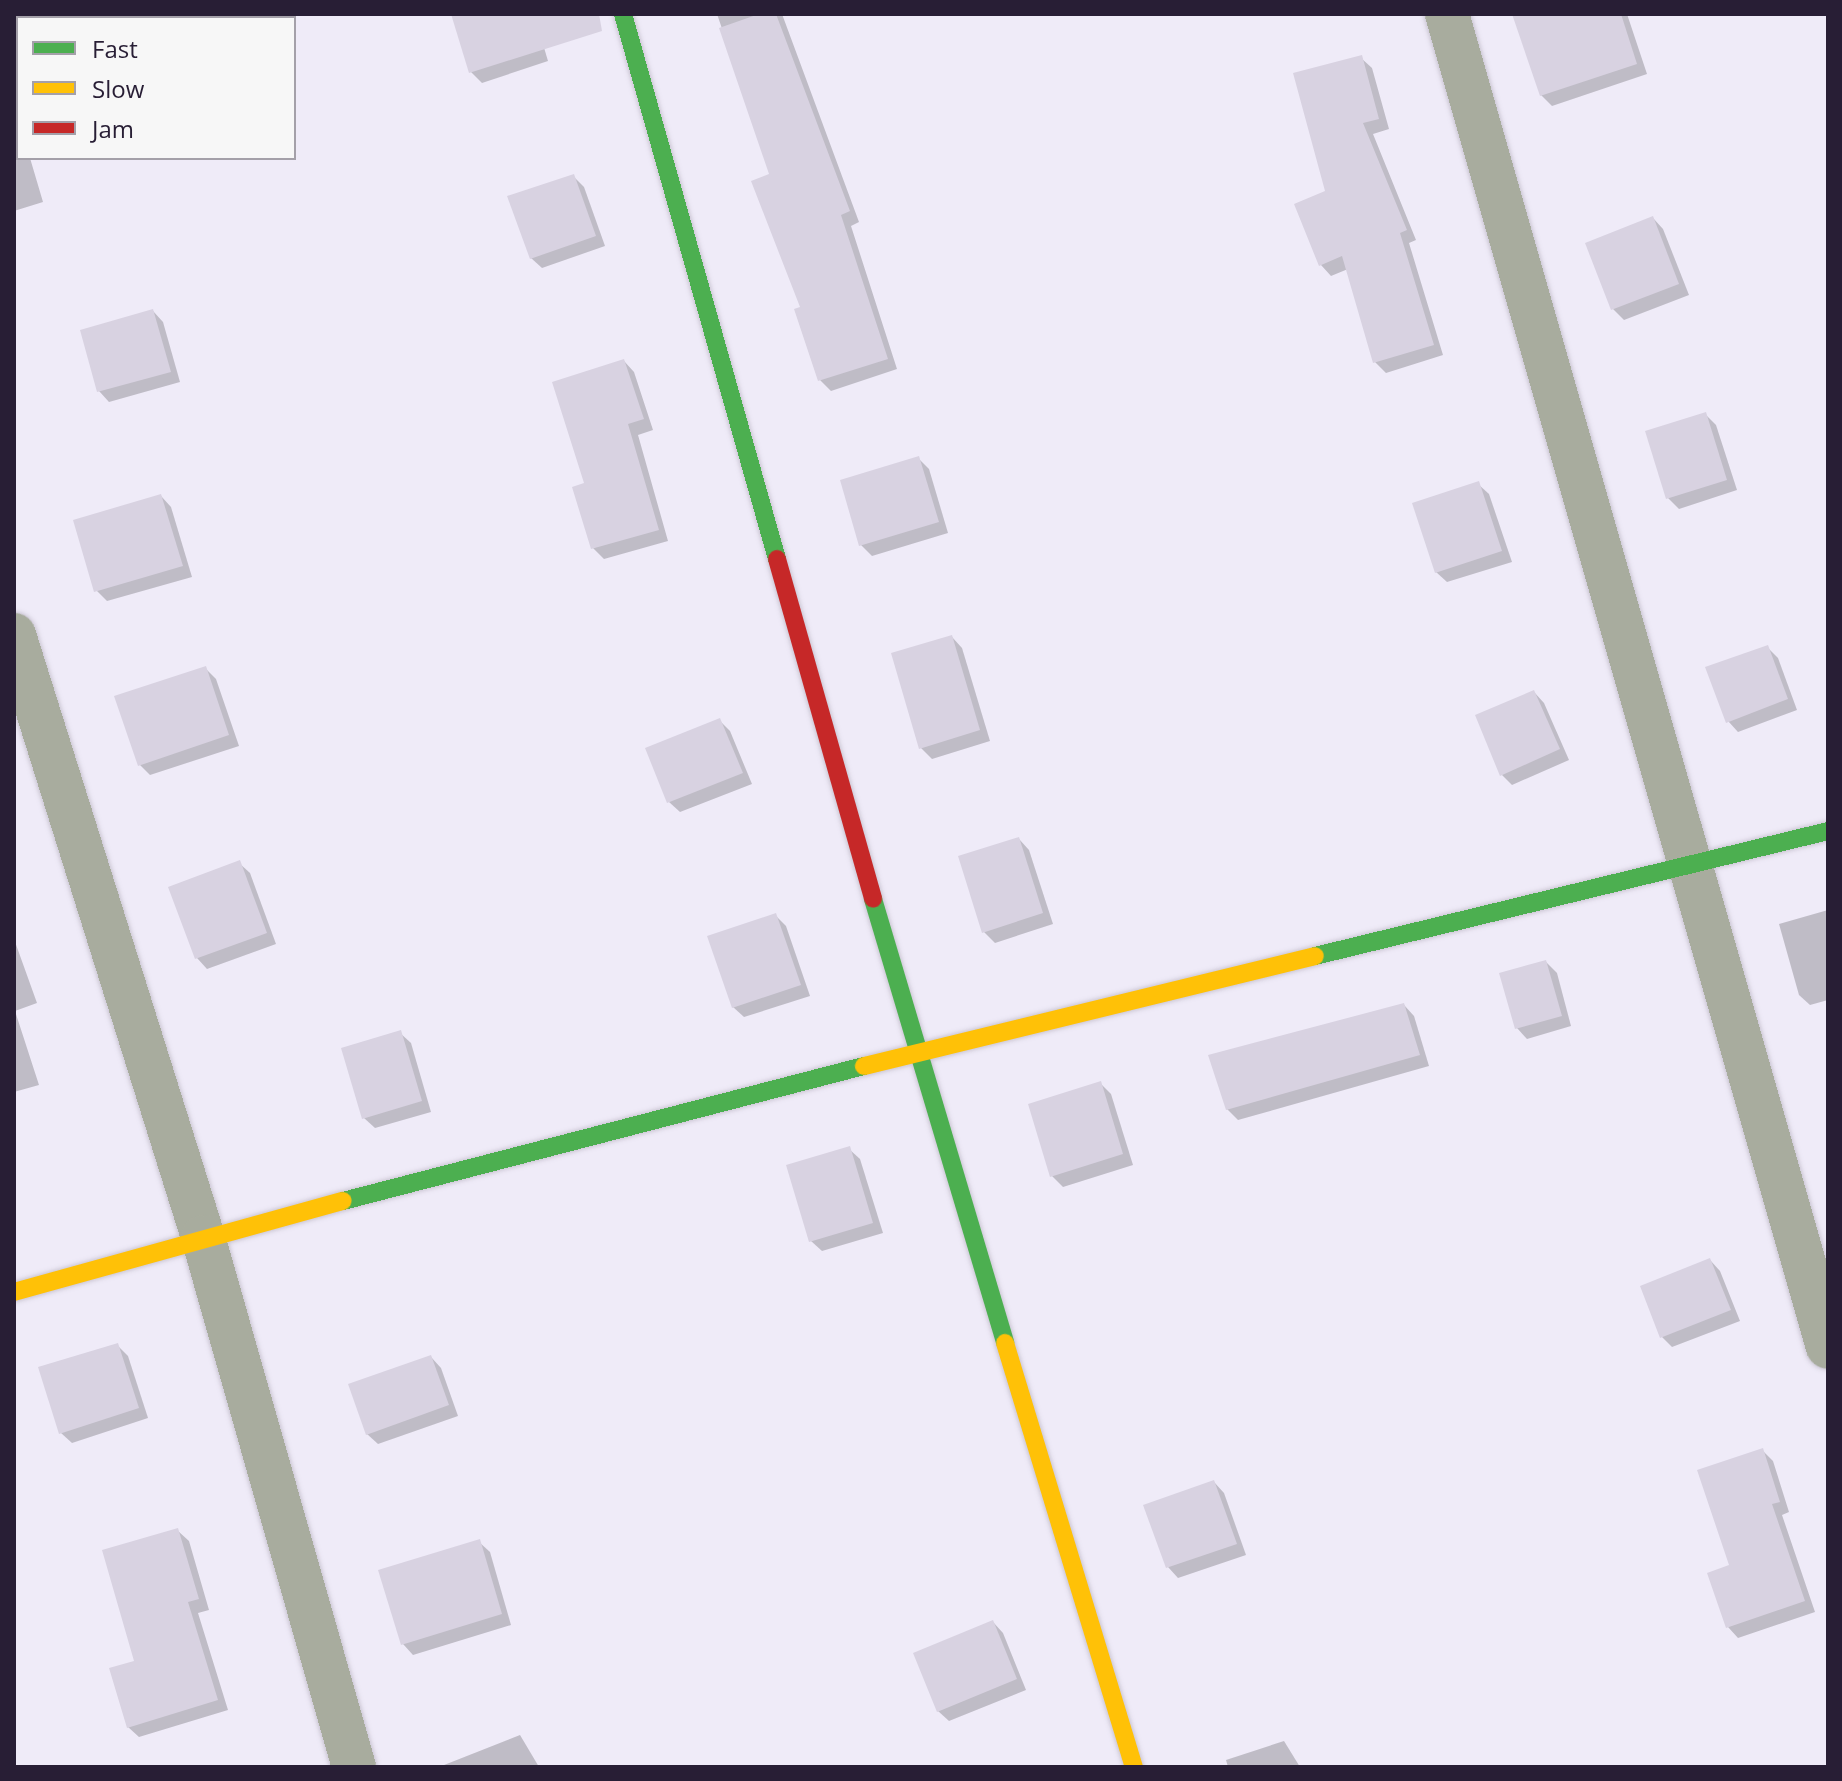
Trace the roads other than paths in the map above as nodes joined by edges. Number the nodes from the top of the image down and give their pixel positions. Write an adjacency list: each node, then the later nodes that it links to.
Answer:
1 (623, 14): 6 (street)
2 (1447, 14): 5 (street)
3 (14, 635): 7 (street)
4 (1828, 831): 5 (street)
5 (1689, 862): 6 (street); 9 (street)
6 (916, 1053): 7 (street); 11 (street)
7 (203, 1237): 8 (street); 10 (street)
8 (14, 1292)
9 (1828, 1347)
10 (354, 1767)
11 (1134, 1767)

